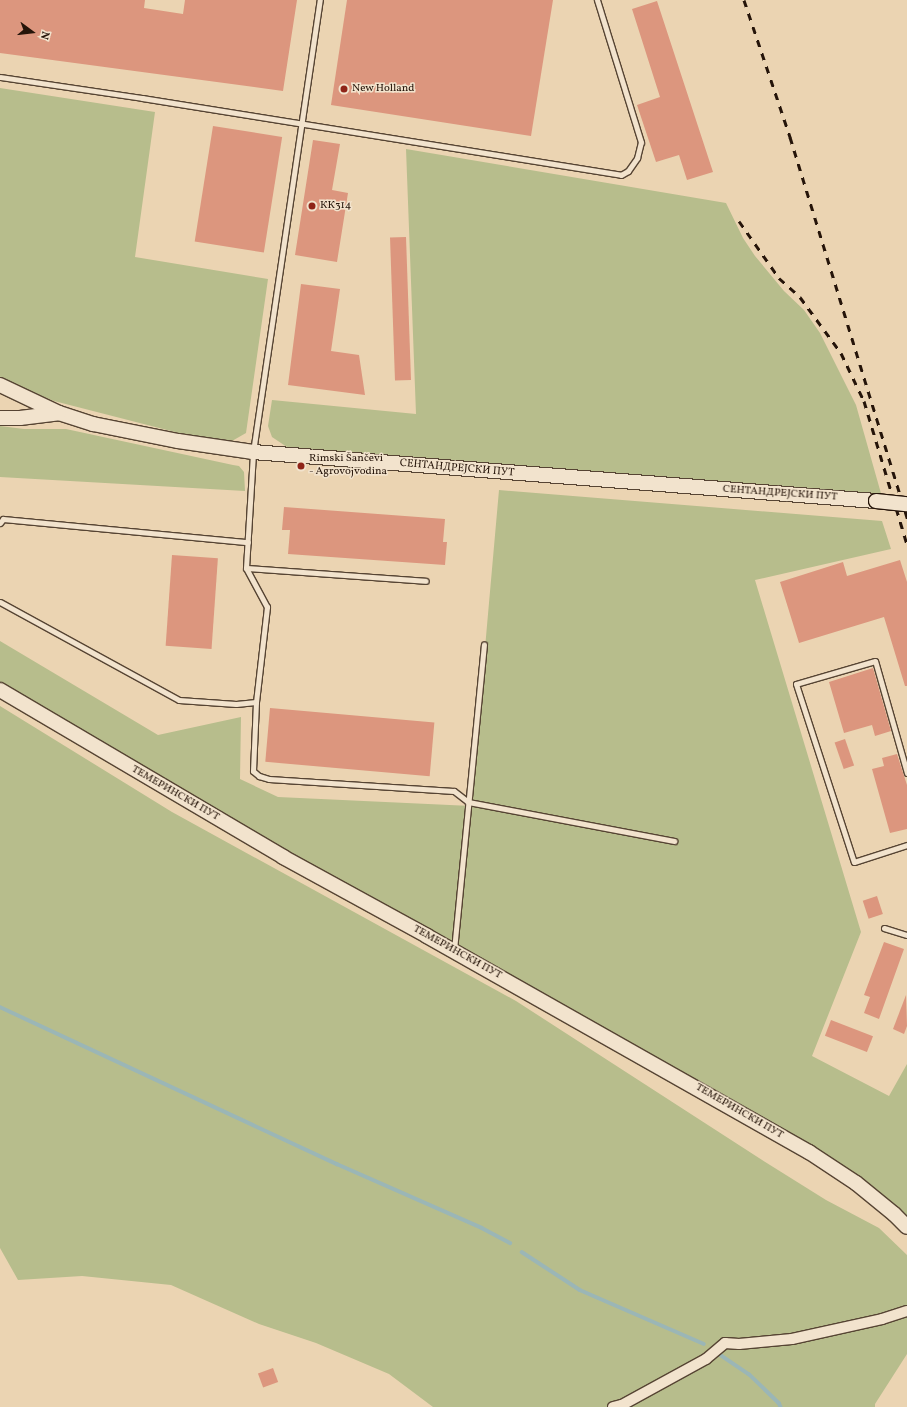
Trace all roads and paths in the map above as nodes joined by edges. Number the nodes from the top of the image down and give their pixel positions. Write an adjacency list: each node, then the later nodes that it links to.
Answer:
1 (320, 0): 4 (lane)
2 (597, 0): 4 (lane)
3 (0, 77): 4 (lane)
4 (303, 123): 8 (lane)
5 (0, 386): 6 (main road, СЕНТАНДРЕЈСКИ ПУТ)
6 (60, 413): 7 (main road); 8 (main road, СЕНТАНДРЕЈСКИ ПУТ)
7 (0, 418)
8 (253, 452): 9 (main road, СЕНТАНДРЕЈСКИ ПУТ, bridge); 11 (lane)
9 (907, 504)
10 (0, 523): 11 (lane)
11 (248, 542): 12 (lane)
12 (246, 568): 13 (lane); 17 (lane)
13 (426, 581)
14 (0, 602): 17 (lane)
15 (484, 644): 19 (lane)
16 (0, 690): 24 (main road, ТЕМЕРИНСКИ ПУТ)
17 (256, 702): 19 (lane)
18 (907, 773): 21 (lane)
19 (468, 802): 20 (lane); 24 (lane)
20 (674, 841)
21 (907, 845)
22 (884, 928): 23 (lane)
23 (907, 935)
24 (454, 951): 25 (main road, ТЕМЕРИНСКИ ПУТ)
25 (907, 1227)
26 (907, 1311): 27 (street)
27 (613, 1407)

